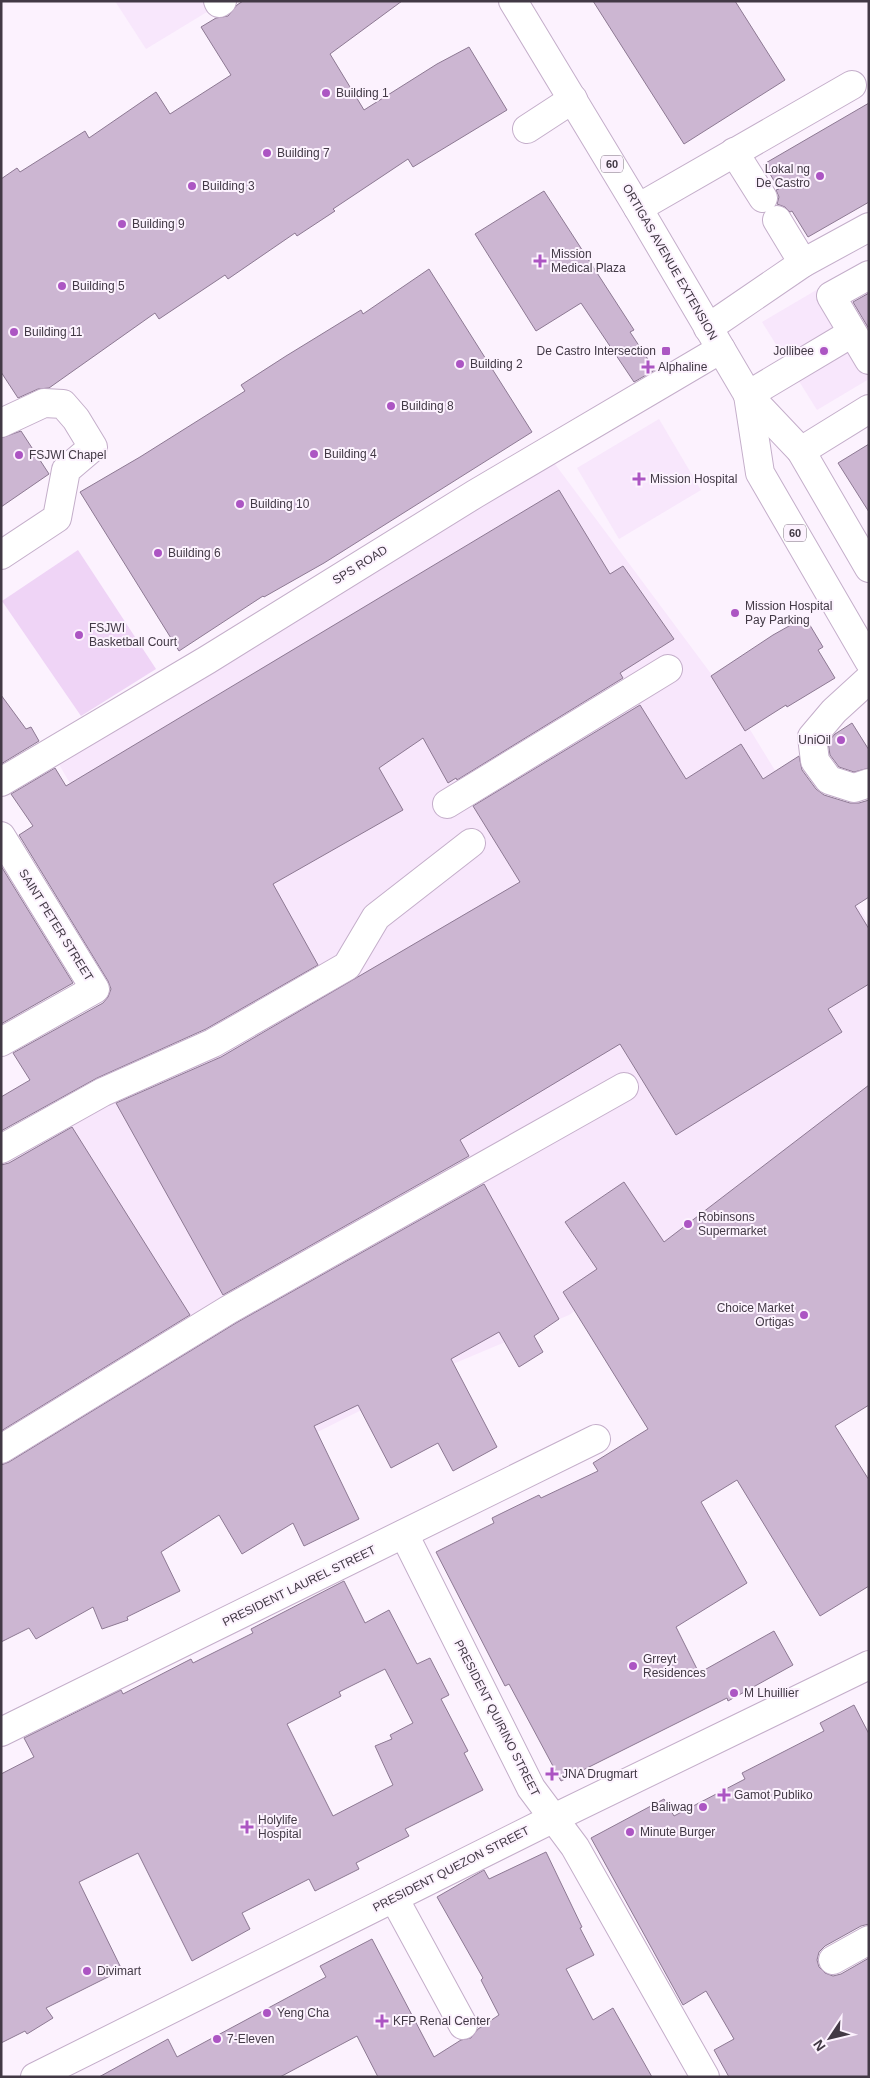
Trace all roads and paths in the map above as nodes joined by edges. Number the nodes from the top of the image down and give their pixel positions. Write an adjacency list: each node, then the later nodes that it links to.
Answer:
1 (513, 1): 3 (street, ORTIGAS AVENUE EXTENSION / 60)
2 (852, 84): 5 (street)
3 (573, 99): 4 (street); 6 (street, ORTIGAS AVENUE EXTENSION / 60)
4 (527, 129)
5 (734, 152): 6 (street); 8 (street)
6 (638, 208): 11 (street, ORTIGAS AVENUE EXTENSION / 60)
7 (869, 227): 8 (street, SPS ROAD)
8 (803, 263): 11 (street, SPS ROAD)
9 (869, 275): 10 (street)
10 (852, 333): 12 (street); 13 (street)
11 (714, 339): 13 (street, ORTIGAS AVENUE EXTENSION / 60); 22 (street, SPS ROAD)
12 (869, 360)
13 (748, 395): 16 (street, ORTIGAS AVENUE EXTENSION / 60); 19 (street, ORTIGAS AVENUE EXTENSION / 60)
14 (869, 409): 16 (street)
15 (1, 423): 17 (street)
16 (800, 451): 18 (street, ORTIGAS AVENUE EXTENSION / 60)
17 (1, 555)
18 (869, 568)
19 (869, 661)
20 (668, 668): 24 (street)
21 (869, 679): 23 (street)
22 (1, 782)
23 (869, 783)
24 (447, 804)
25 (1, 836): 27 (street, SAINT PETER STREET)
26 (471, 843): 29 (street)
27 (1, 1042)
28 (624, 1087): 31 (street)
29 (1, 1149)
30 (596, 1439): 32 (street, PRESIDENT LAUREL STREET)
31 (1, 1449)
32 (404, 1534): 34 (street, PRESIDENT LAUREL STREET); 35 (street, PRESIDENT QUIRINO STREET)
33 (869, 1664): 35 (street, PRESIDENT QUEZON STREET)
34 (1, 1732)
35 (552, 1819): 36 (street, PRESIDENT QUEZON STREET); 41 (street, PRESIDENT QUIRINO STREET)
36 (394, 1898): 39 (street); 40 (street, PRESIDENT QUEZON STREET)
37 (869, 1940): 38 (street)
38 (833, 1960)
39 (463, 2025)
40 (35, 2077)
41 (705, 2077)

